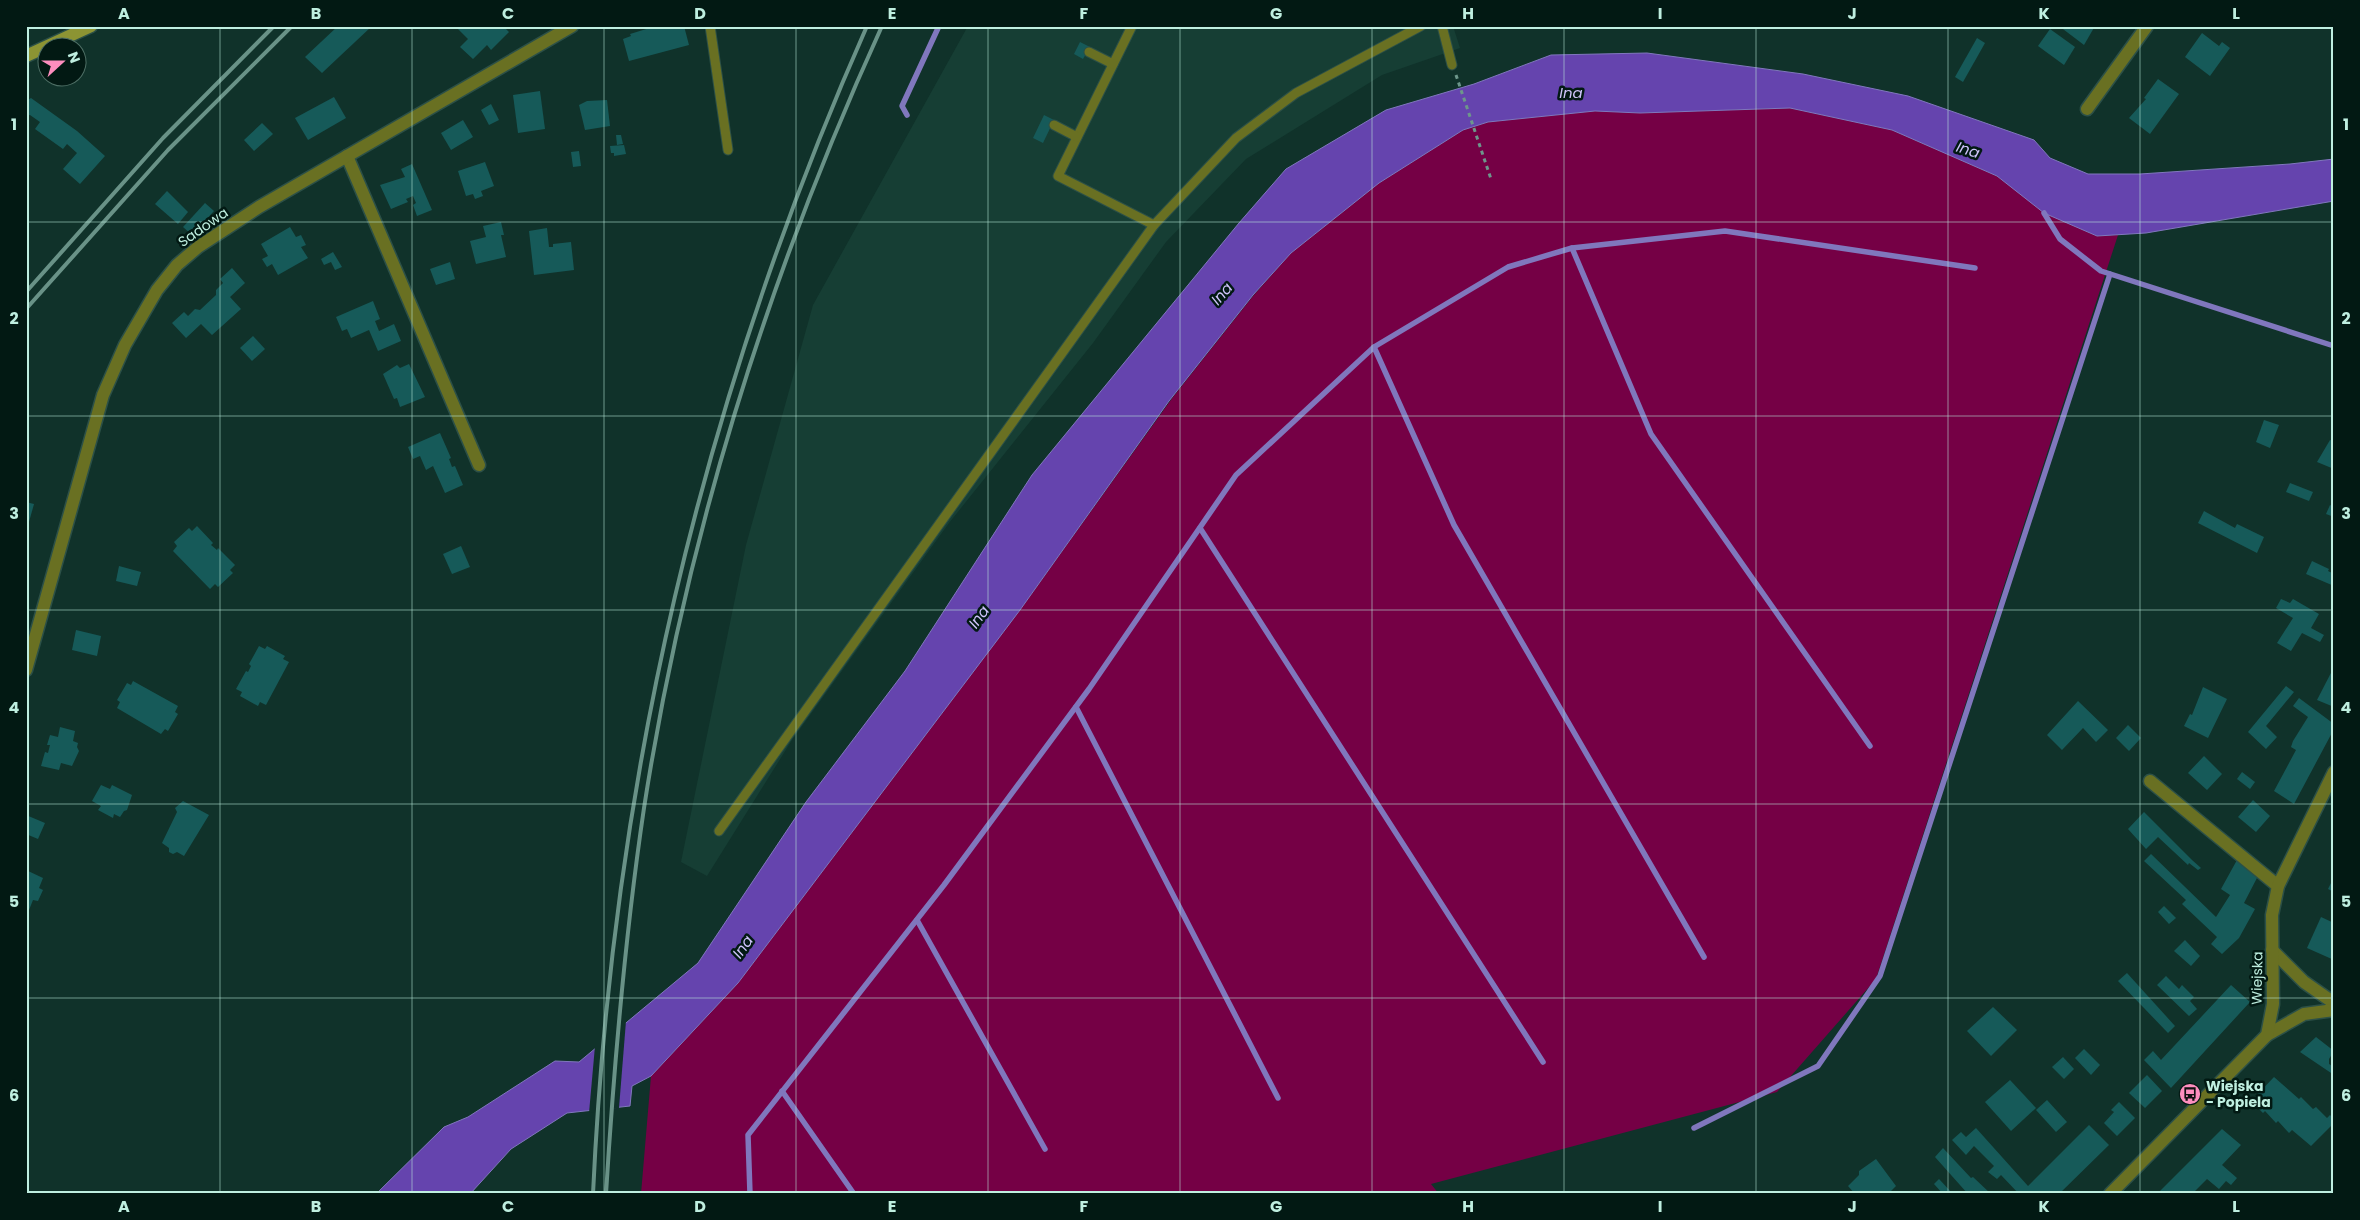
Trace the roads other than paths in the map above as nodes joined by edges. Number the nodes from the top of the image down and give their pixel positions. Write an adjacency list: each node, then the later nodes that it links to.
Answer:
1 (91, 26): 9 (street)
2 (572, 26): 16 (street, Sadowa)
3 (710, 26): 15 (lane)
4 (1132, 26): 10 (lane)
5 (1421, 26): 17 (lane)
6 (1442, 26): 11 (lane)
7 (2146, 26): 12 (street)
8 (1089, 52): 10 (lane)
9 (26, 56)
10 (1113, 64): 14 (lane)
11 (1452, 65)
12 (2087, 109)
13 (1054, 125): 14 (lane)
14 (1077, 137): 17 (lane)
15 (728, 150)
16 (347, 156): 18 (street); 19 (street, Sadowa)
17 (1154, 225): 22 (lane)
18 (479, 465)
19 (26, 670)
20 (2334, 772): 23 (street, Wiejska)
21 (2150, 781): 23 (street)
22 (719, 831)
23 (2278, 886): 24 (street, Wiejska)
24 (2272, 950): 25 (street); 27 (street, Wiejska)
25 (2334, 1004)
26 (2334, 1010): 27 (street)
27 (2266, 1035): 28 (street)
28 (2115, 1192)

